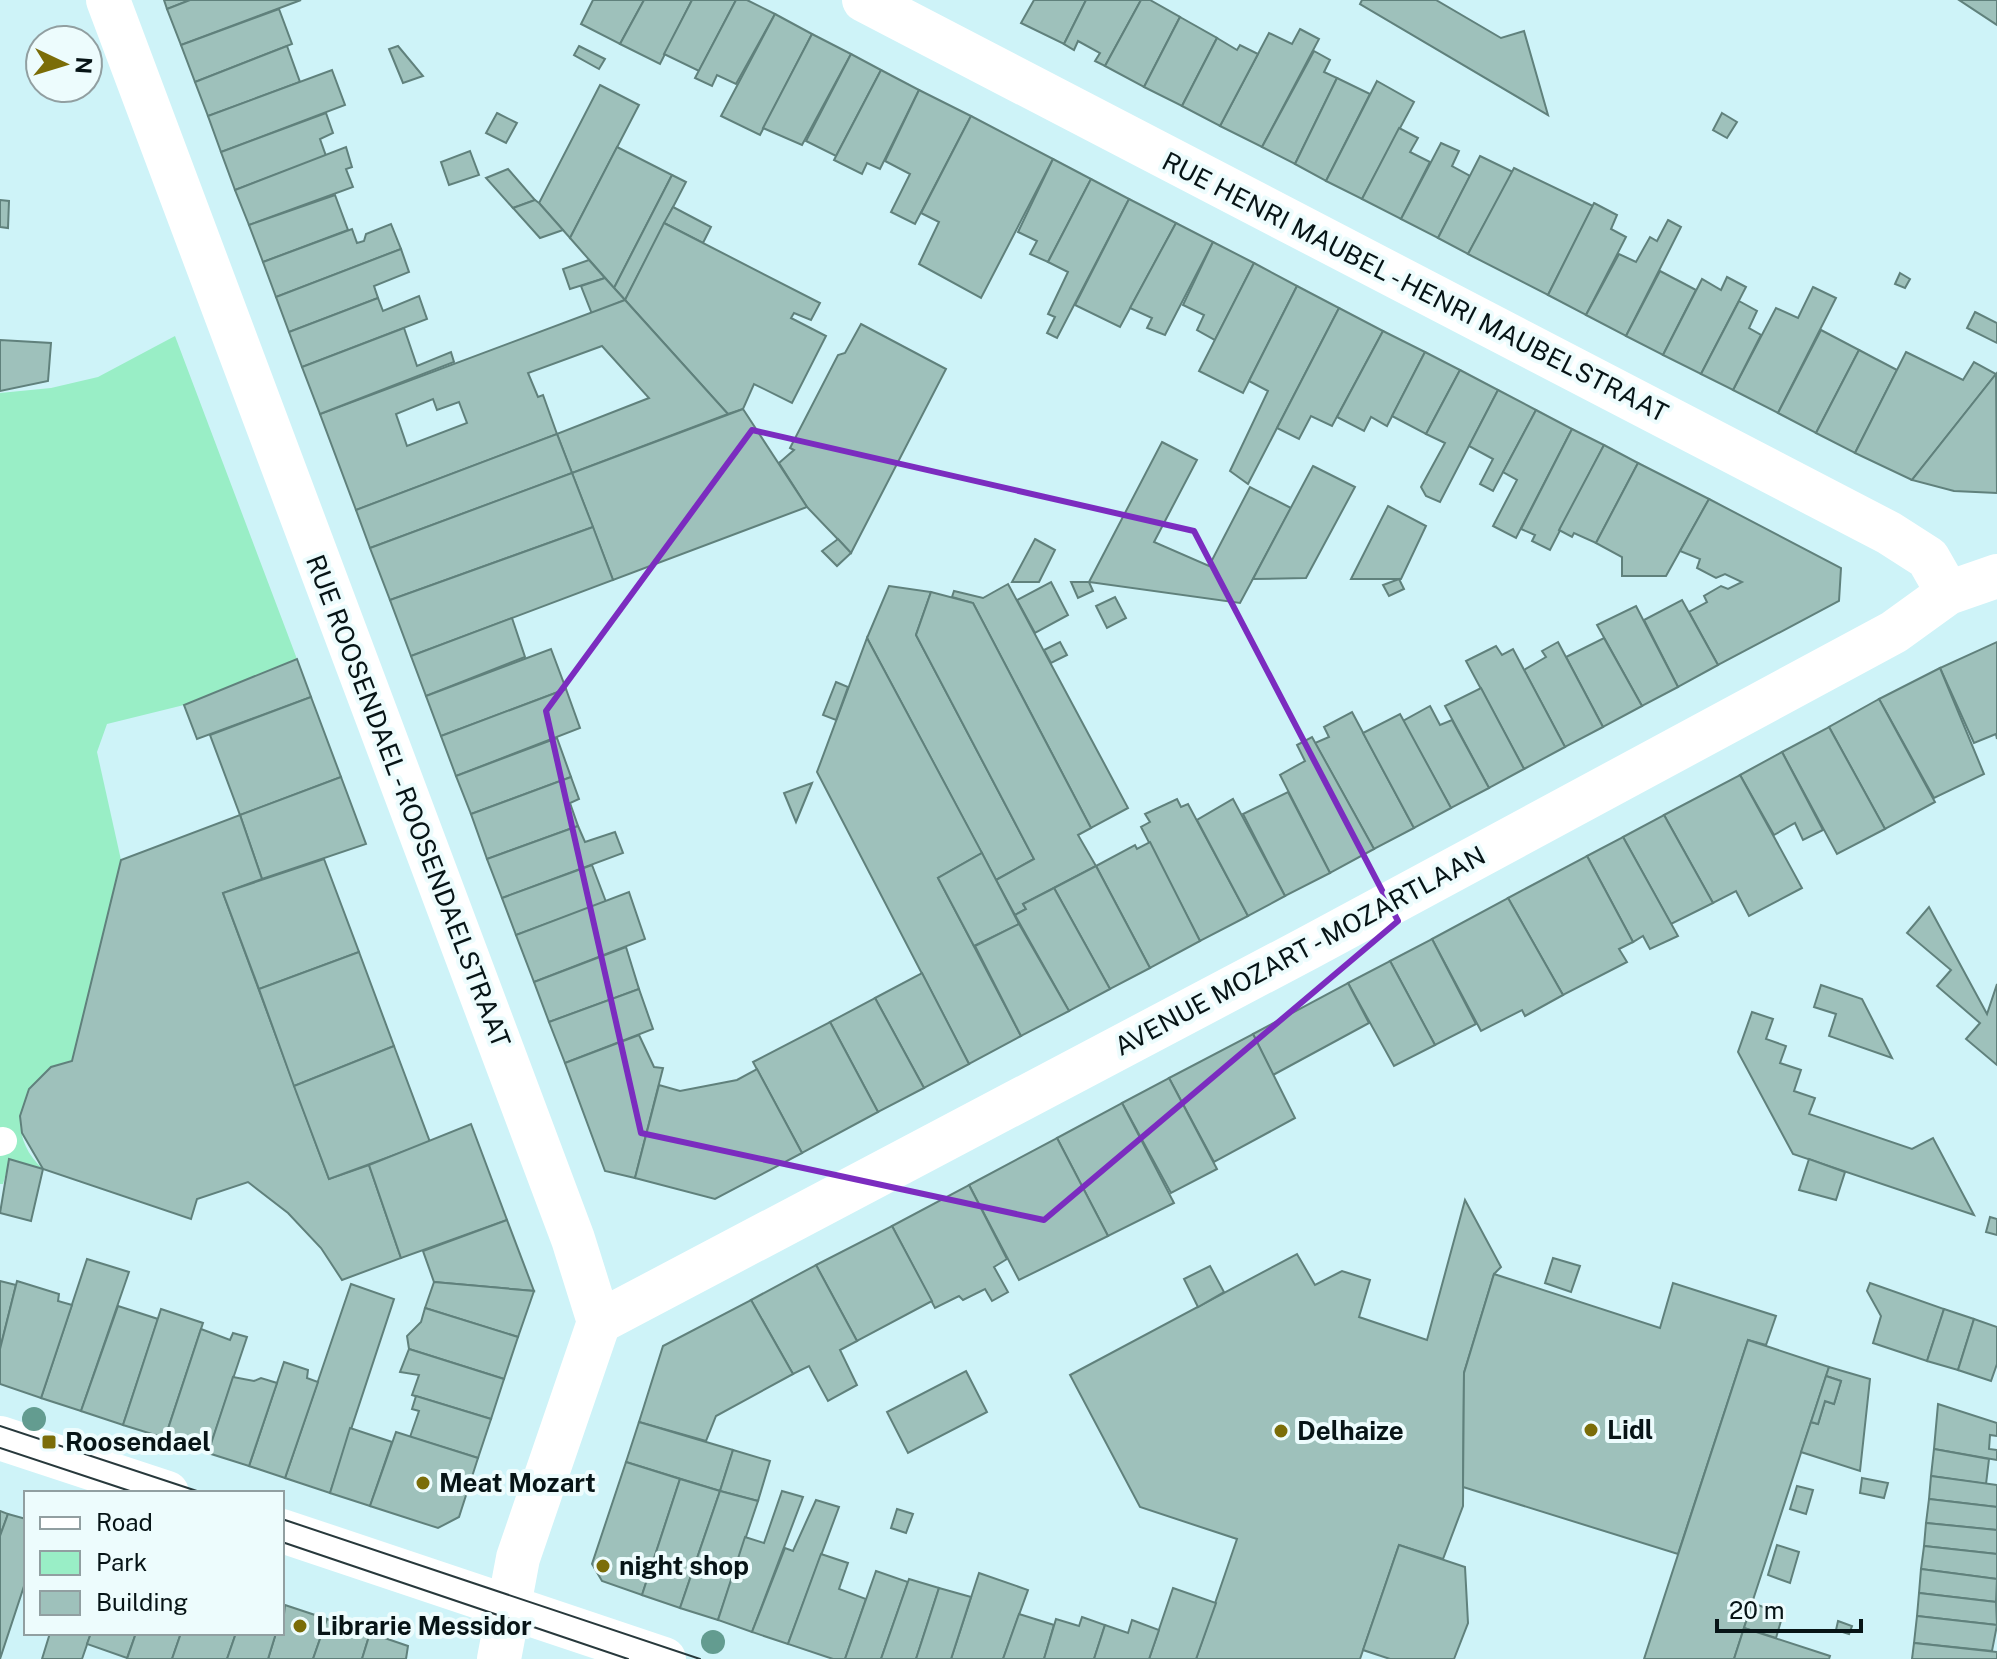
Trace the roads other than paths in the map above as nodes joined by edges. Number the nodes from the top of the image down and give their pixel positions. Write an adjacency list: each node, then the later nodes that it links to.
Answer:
1 (108, 0): 5 (street, RUE ROOSENDAEL - ROOSENDAELSTRAAT)
2 (864, 0): 4 (street, RUE HENRI MAUBEL - HENRI MAUBELSTRAAT)
3 (1997, 576): 4 (street, AVENUE MOZART - MOZARTLAAN)
4 (1948, 593): 5 (street, AVENUE MOZART - MOZARTLAAN)
5 (599, 1322): 9 (street)
6 (0, 1438): 7 (street)
7 (161, 1491)
8 (284, 1532): 9 (street)
9 (509, 1607): 10 (street); 11 (street)
10 (499, 1659)
11 (664, 1659)

